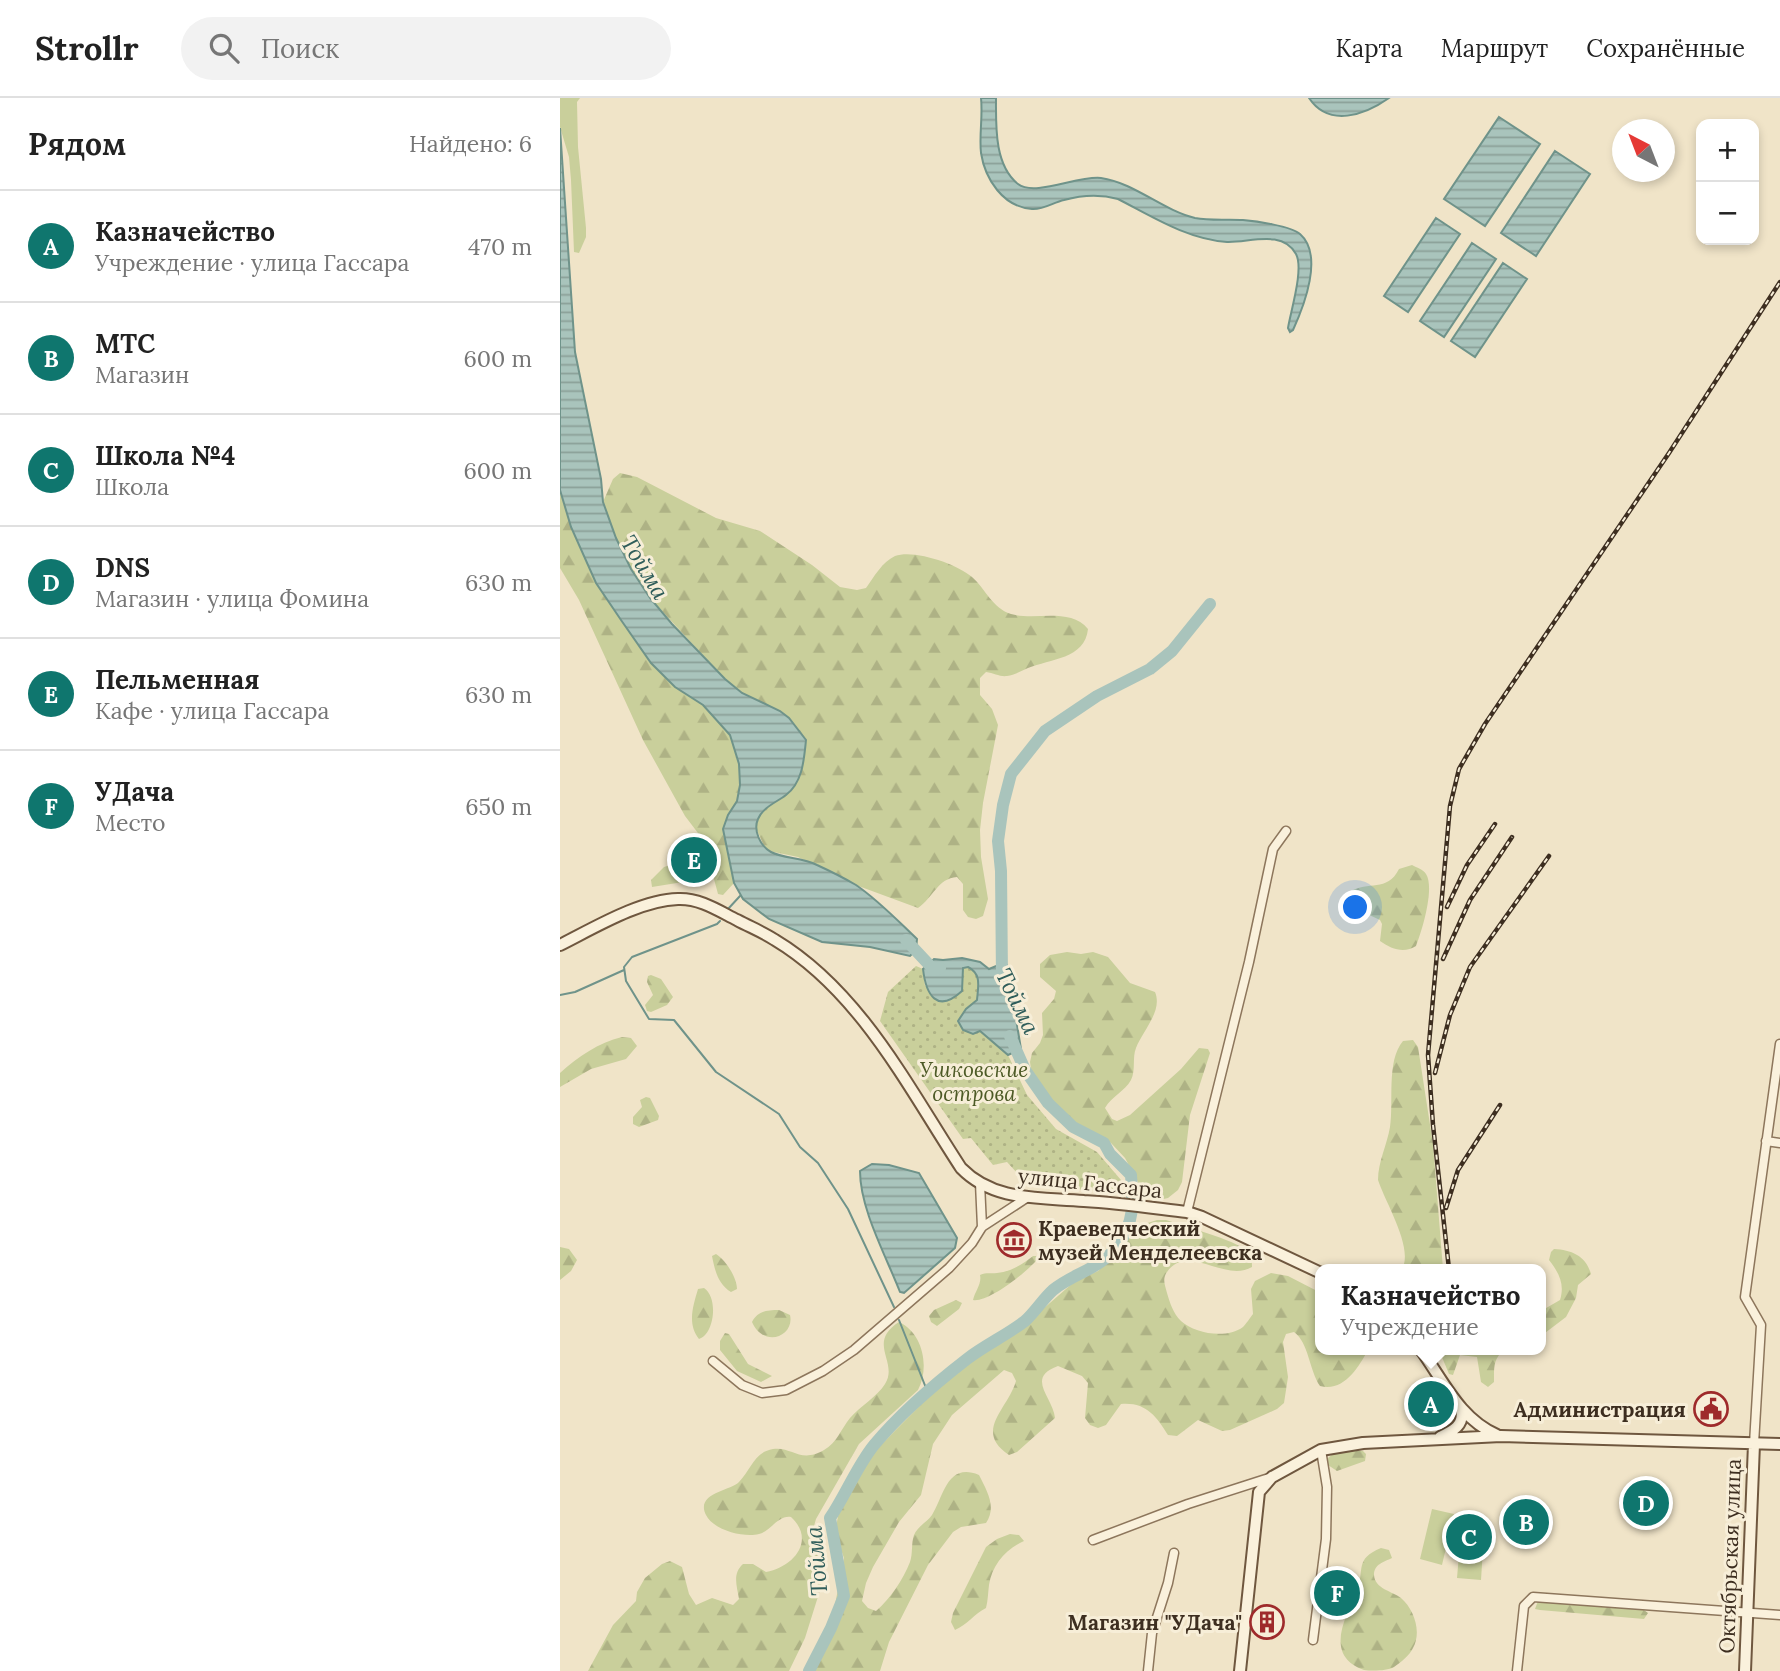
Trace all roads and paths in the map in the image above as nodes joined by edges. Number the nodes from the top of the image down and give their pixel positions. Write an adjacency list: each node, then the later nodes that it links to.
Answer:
1 (1286, 831): 8 (street)
2 (560, 945): 6 (main road, улица Гассара)
3 (1780, 1044): 4 (street)
4 (1766, 1141): 5 (street); 16 (street)
5 (1780, 1143)
6 (980, 1183): 7 (main road, улица Гассара); 9 (street)
7 (1028, 1197): 8 (main road, улица Гассара); 9 (street)
8 (1187, 1212): 10 (main road, улица Гассара)
9 (982, 1227): 12 (street)
10 (1315, 1270)
11 (1425, 1355): 13 (main road)
12 (713, 1361)
13 (1461, 1409): 14 (main road); 15 (main road)
14 (1501, 1436): 15 (main road); 16 (main road)
15 (1437, 1438): 18 (main road)
16 (1754, 1444): 17 (main road); 22 (main road, Октябрьская улица)
17 (1780, 1444)
18 (1321, 1450): 19 (main road); 24 (street)
19 (1272, 1477): 20 (street); 26 (main road)
20 (1093, 1540)
21 (1174, 1553): 25 (street)
22 (1748, 1613): 23 (street); 27 (street); 28 (main road, Октябрьская улица)
23 (1780, 1615)
24 (1313, 1640)
25 (1148, 1671)
26 (1240, 1671)
27 (1517, 1671)
28 (1745, 1671)

